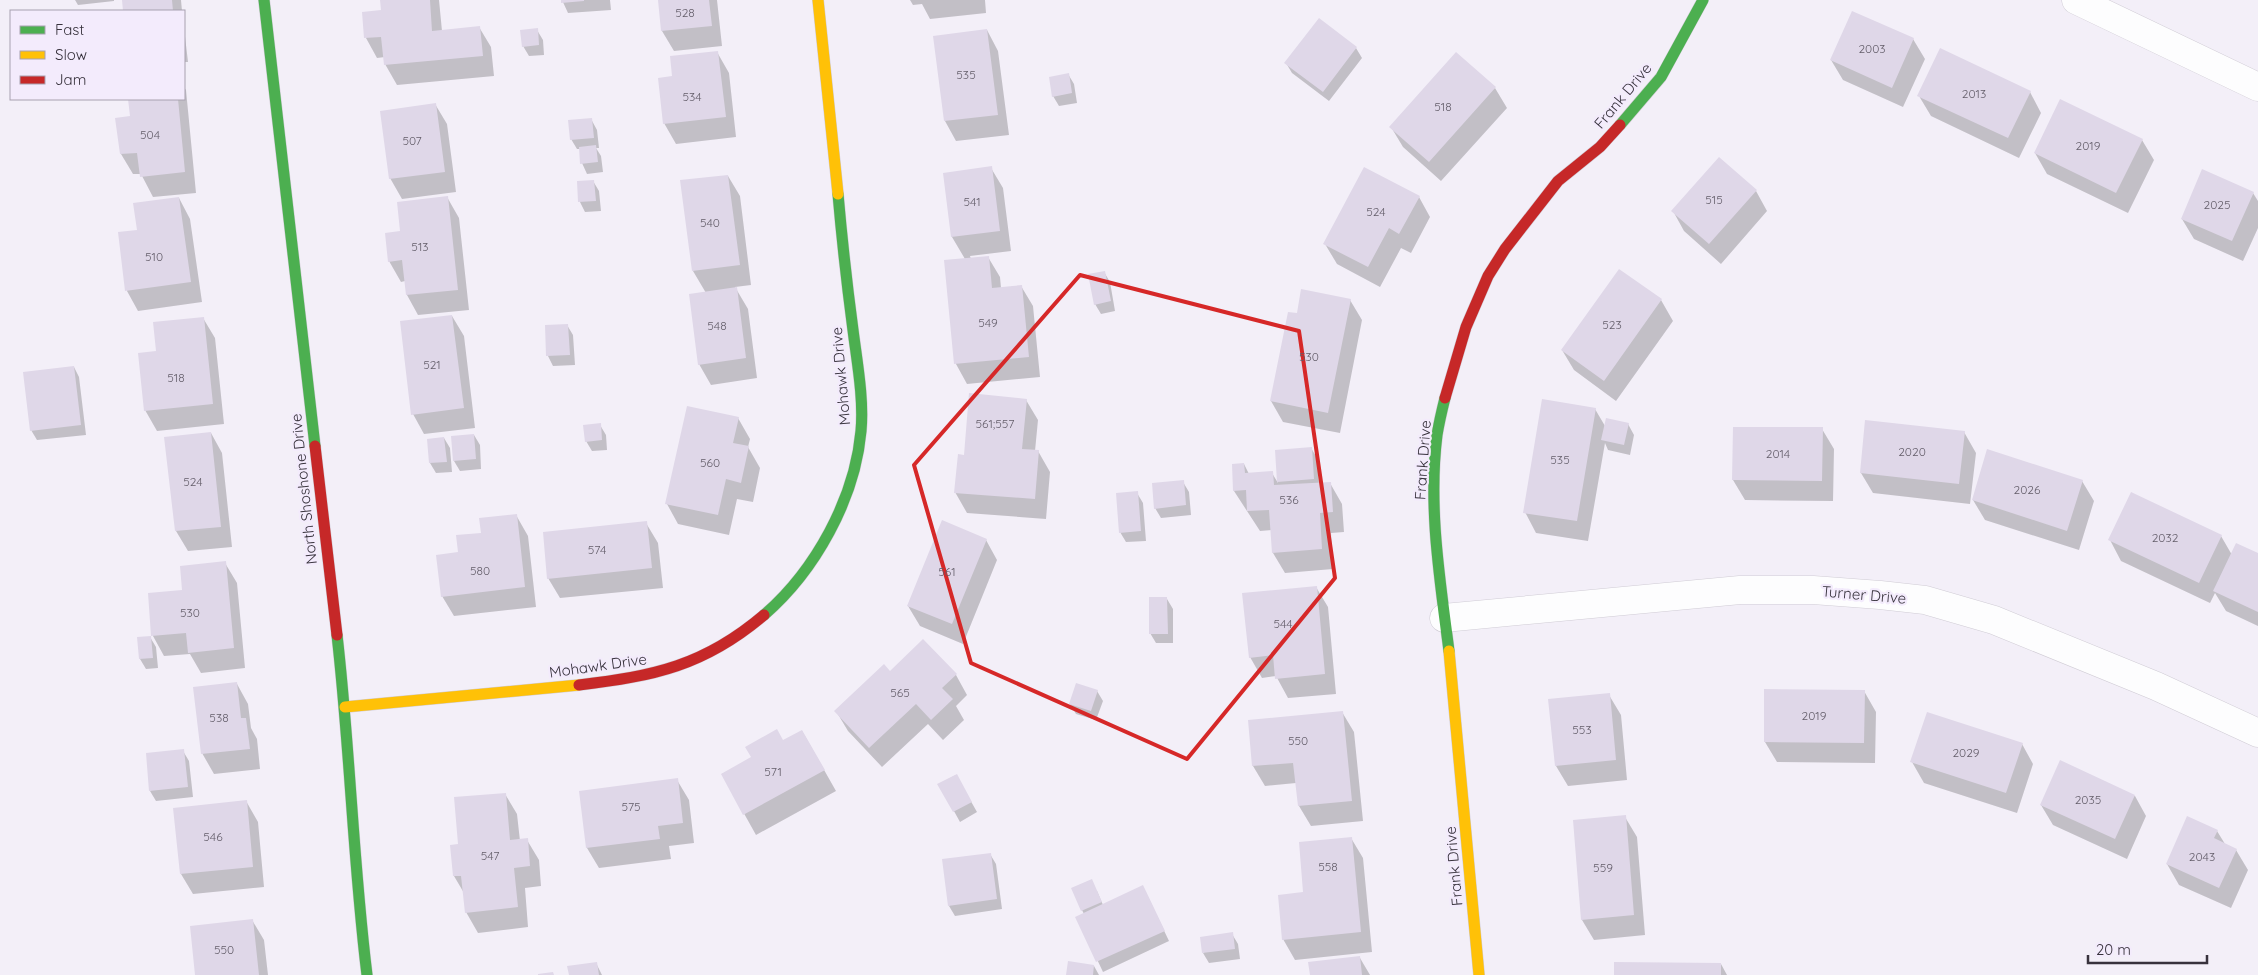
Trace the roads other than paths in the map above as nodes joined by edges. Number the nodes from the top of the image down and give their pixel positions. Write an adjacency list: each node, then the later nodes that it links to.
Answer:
1 (264, 0): 7 (street, North Shoshone Drive)
2 (818, 0): 7 (street, Mohawk Drive)
3 (1703, 0): 6 (street, Frank Drive)
4 (2076, 0): 5 (street)
5 (2258, 87)
6 (1444, 618): 8 (street, Turner Drive); 10 (street, Frank Drive)
7 (345, 707): 9 (street, North Shoshone Drive)
8 (2258, 733)
9 (367, 975)
10 (1479, 975)

